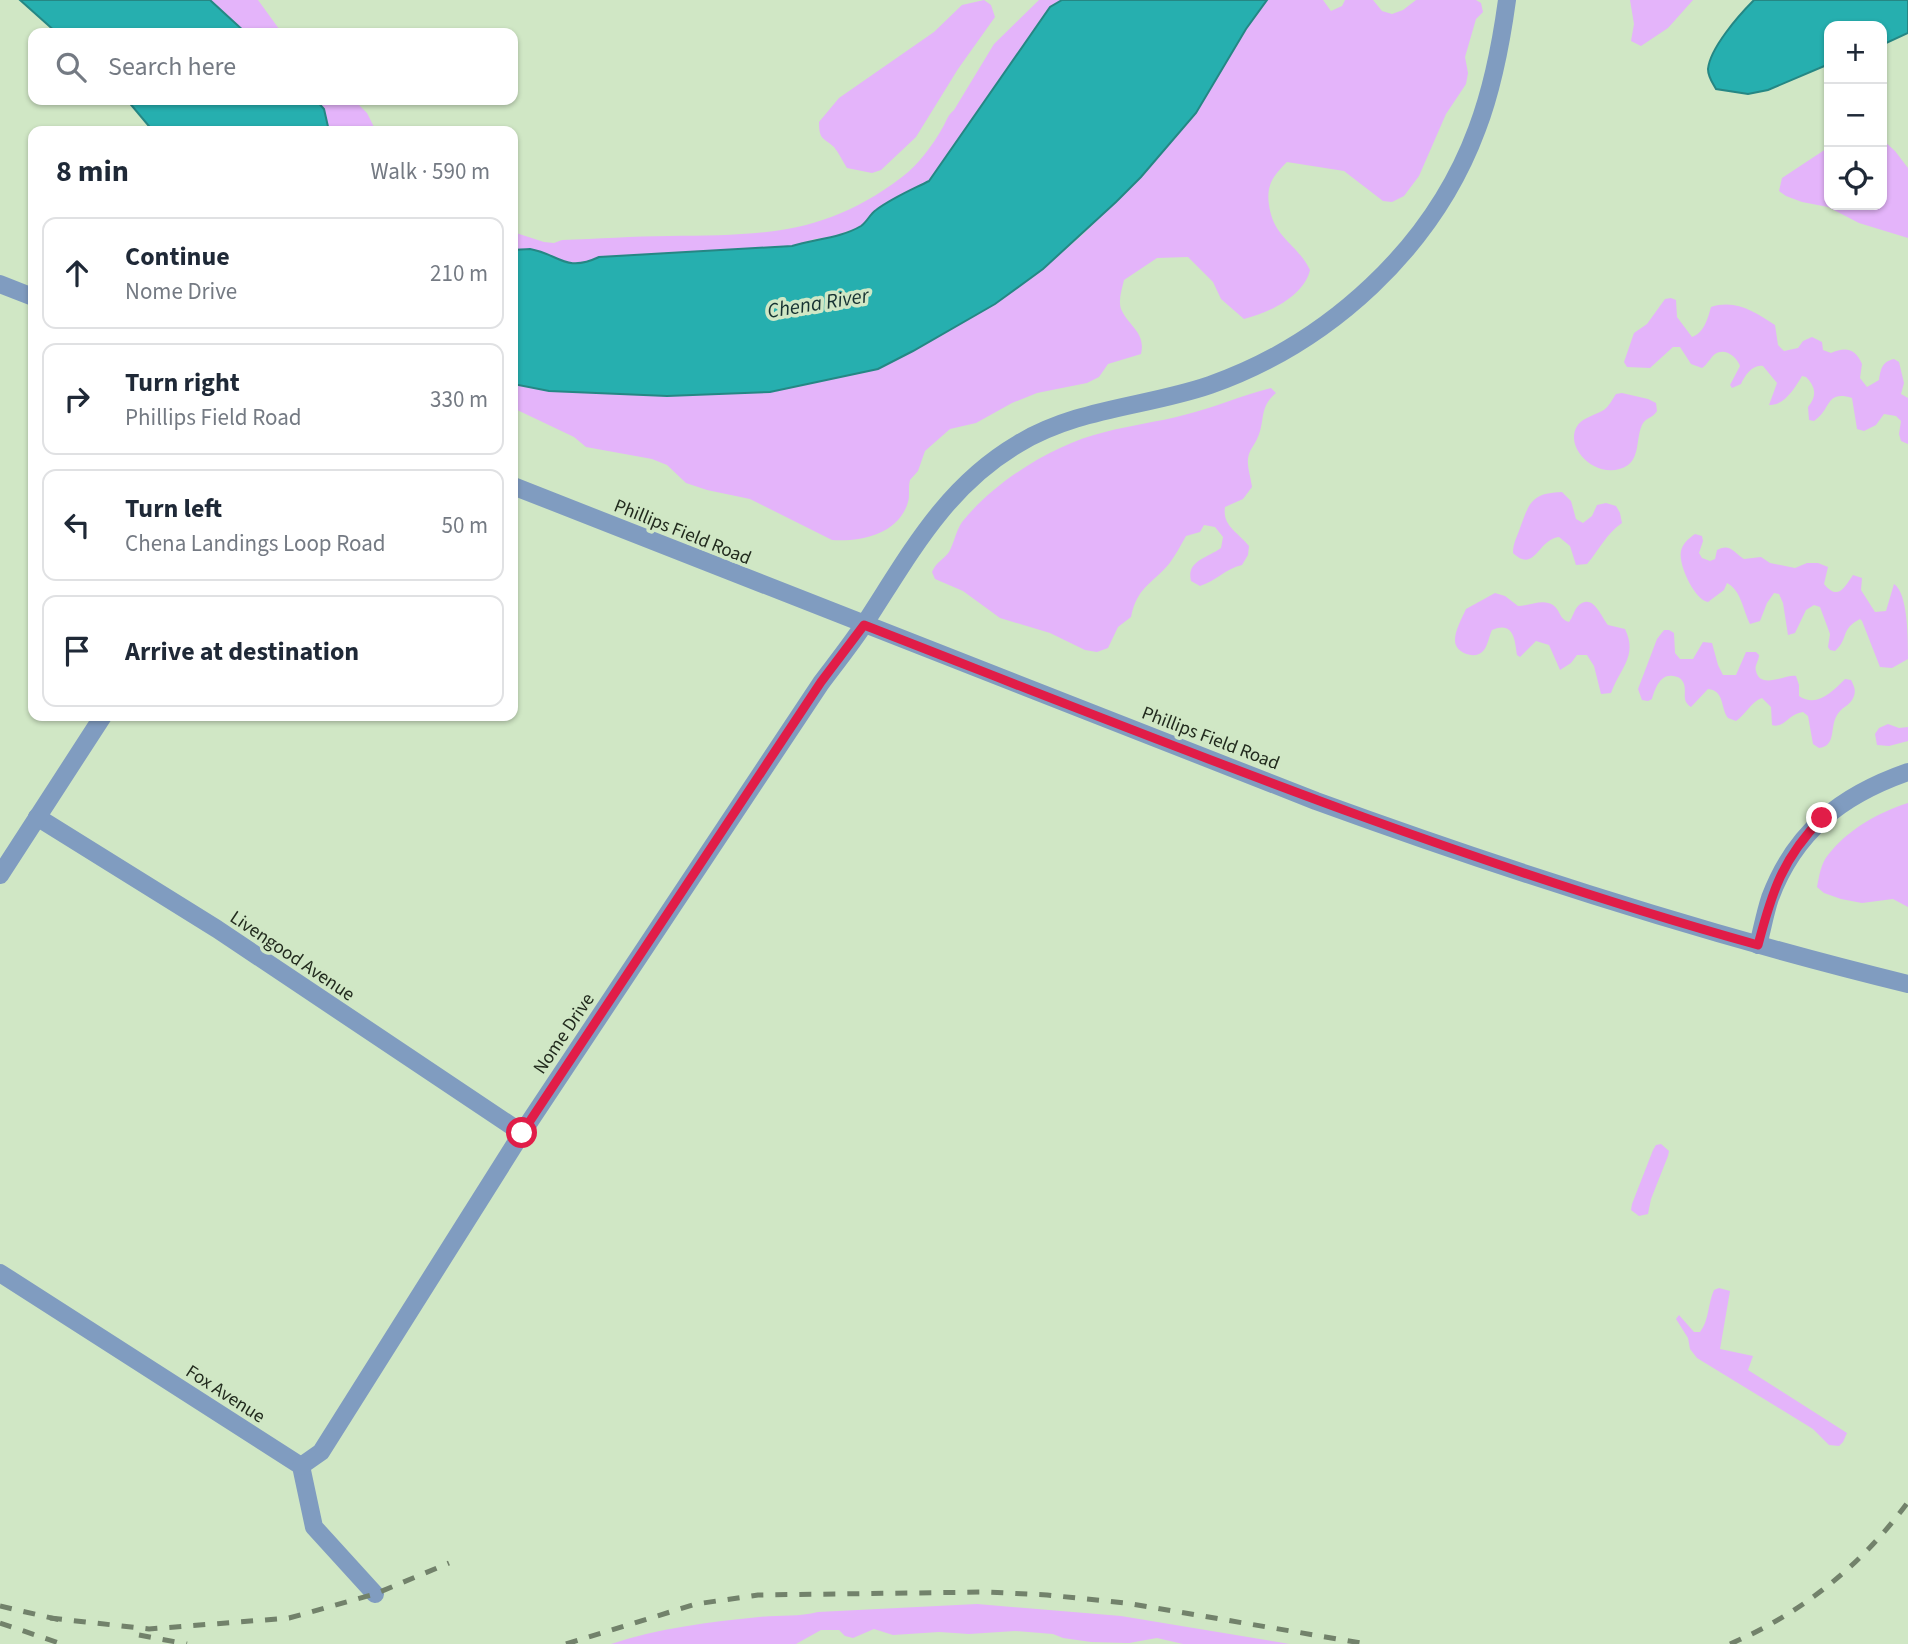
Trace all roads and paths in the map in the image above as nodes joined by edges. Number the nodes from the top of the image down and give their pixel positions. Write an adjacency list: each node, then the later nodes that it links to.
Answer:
1 (1507, 0): 5 (street, Nome Drive)
2 (0, 284): 3 (street)
3 (28, 295)
4 (518, 488): 5 (street, Phillips Field Road)
5 (864, 625): 10 (street, Phillips Field Road); 12 (street, Nome Drive)
6 (100, 721): 8 (street)
7 (1908, 772): 10 (street)
8 (37, 817): 9 (street); 12 (street, Livengood Avenue)
9 (0, 875)
10 (1758, 945): 11 (street, Phillips Field Road)
11 (1908, 984)
12 (522, 1133): 14 (street, Nome Drive)
13 (0, 1273): 14 (street, Fox Avenue)
14 (301, 1466): 15 (street)
15 (375, 1594)

